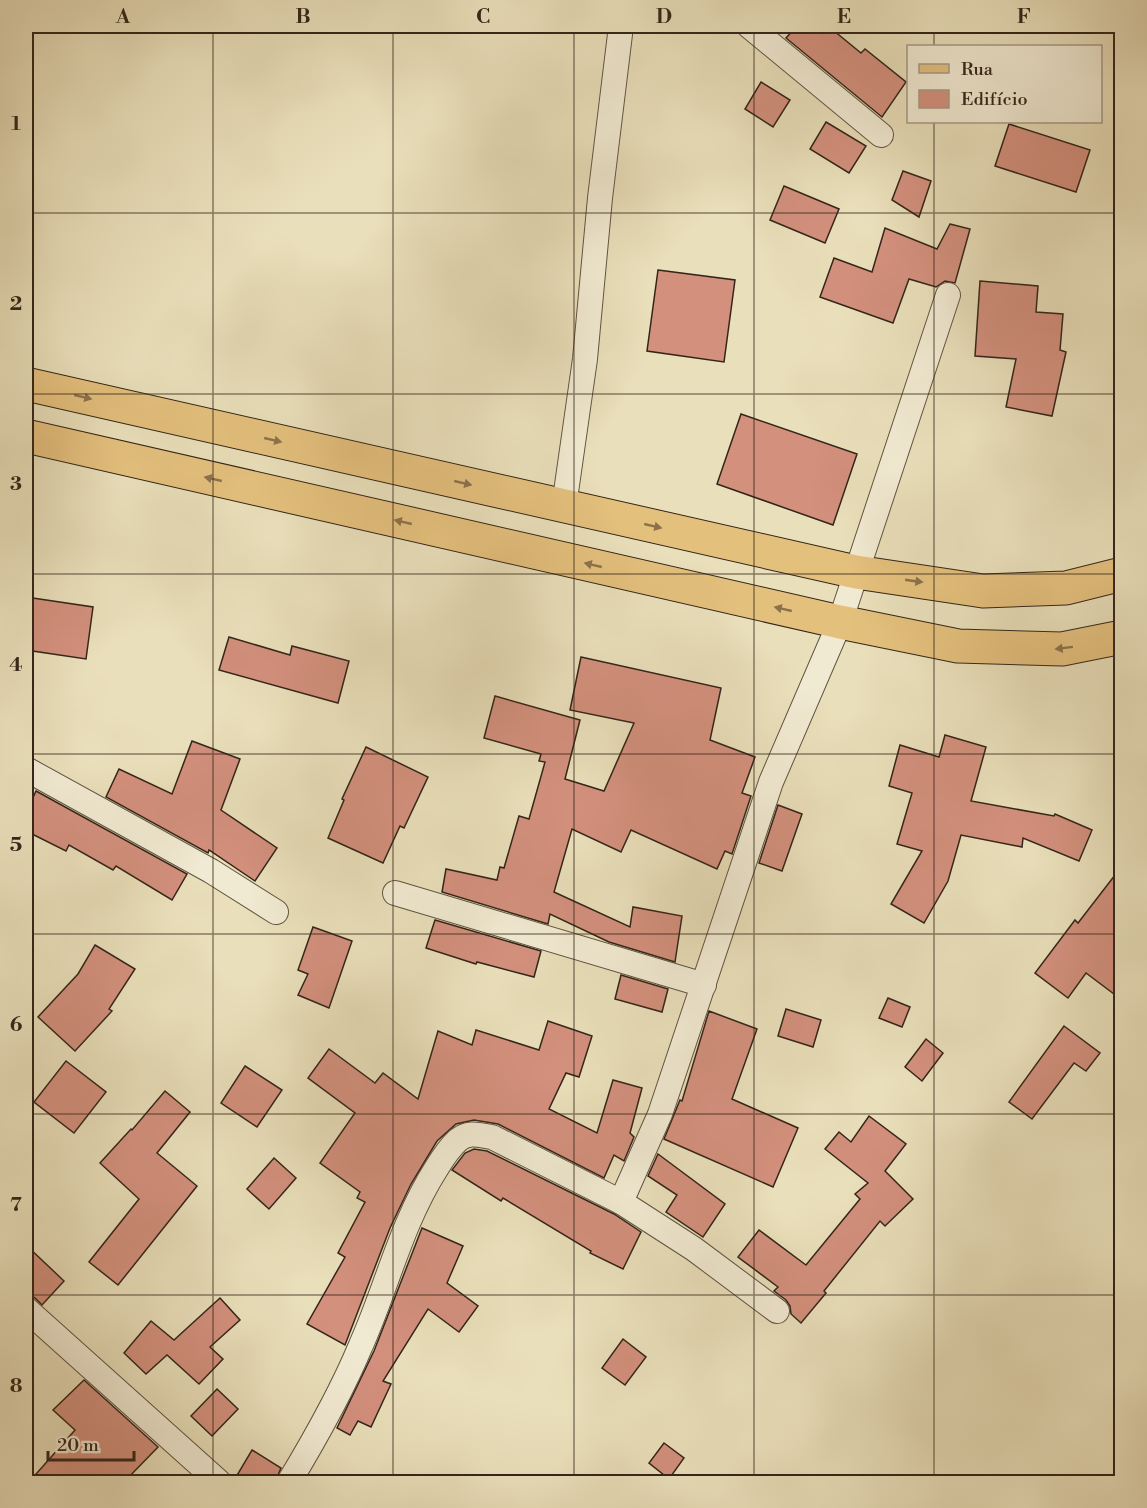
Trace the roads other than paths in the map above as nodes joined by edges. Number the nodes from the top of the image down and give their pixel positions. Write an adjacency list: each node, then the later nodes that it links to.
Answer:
1 (621, 26): 7 (street)
2 (748, 26): 3 (street)
3 (881, 135)
4 (948, 295): 8 (street)
5 (26, 384): 7 (main road, one-way to 7)
6 (26, 436): 10 (main road, one-way to 6)
7 (564, 506): 8 (main road, one-way to 8)
8 (856, 572): 9 (main road, one-way to 9); 10 (street)
9 (1122, 574)
10 (840, 622): 11 (main road, one-way to 10); 15 (street)
11 (1122, 637)
12 (26, 769): 14 (street)
13 (395, 893): 15 (street)
14 (276, 912)
15 (704, 985): 16 (street)
16 (621, 1202): 18 (street); 20 (street)
17 (26, 1309): 19 (street)
18 (777, 1311)
19 (219, 1482)
20 (289, 1482)

